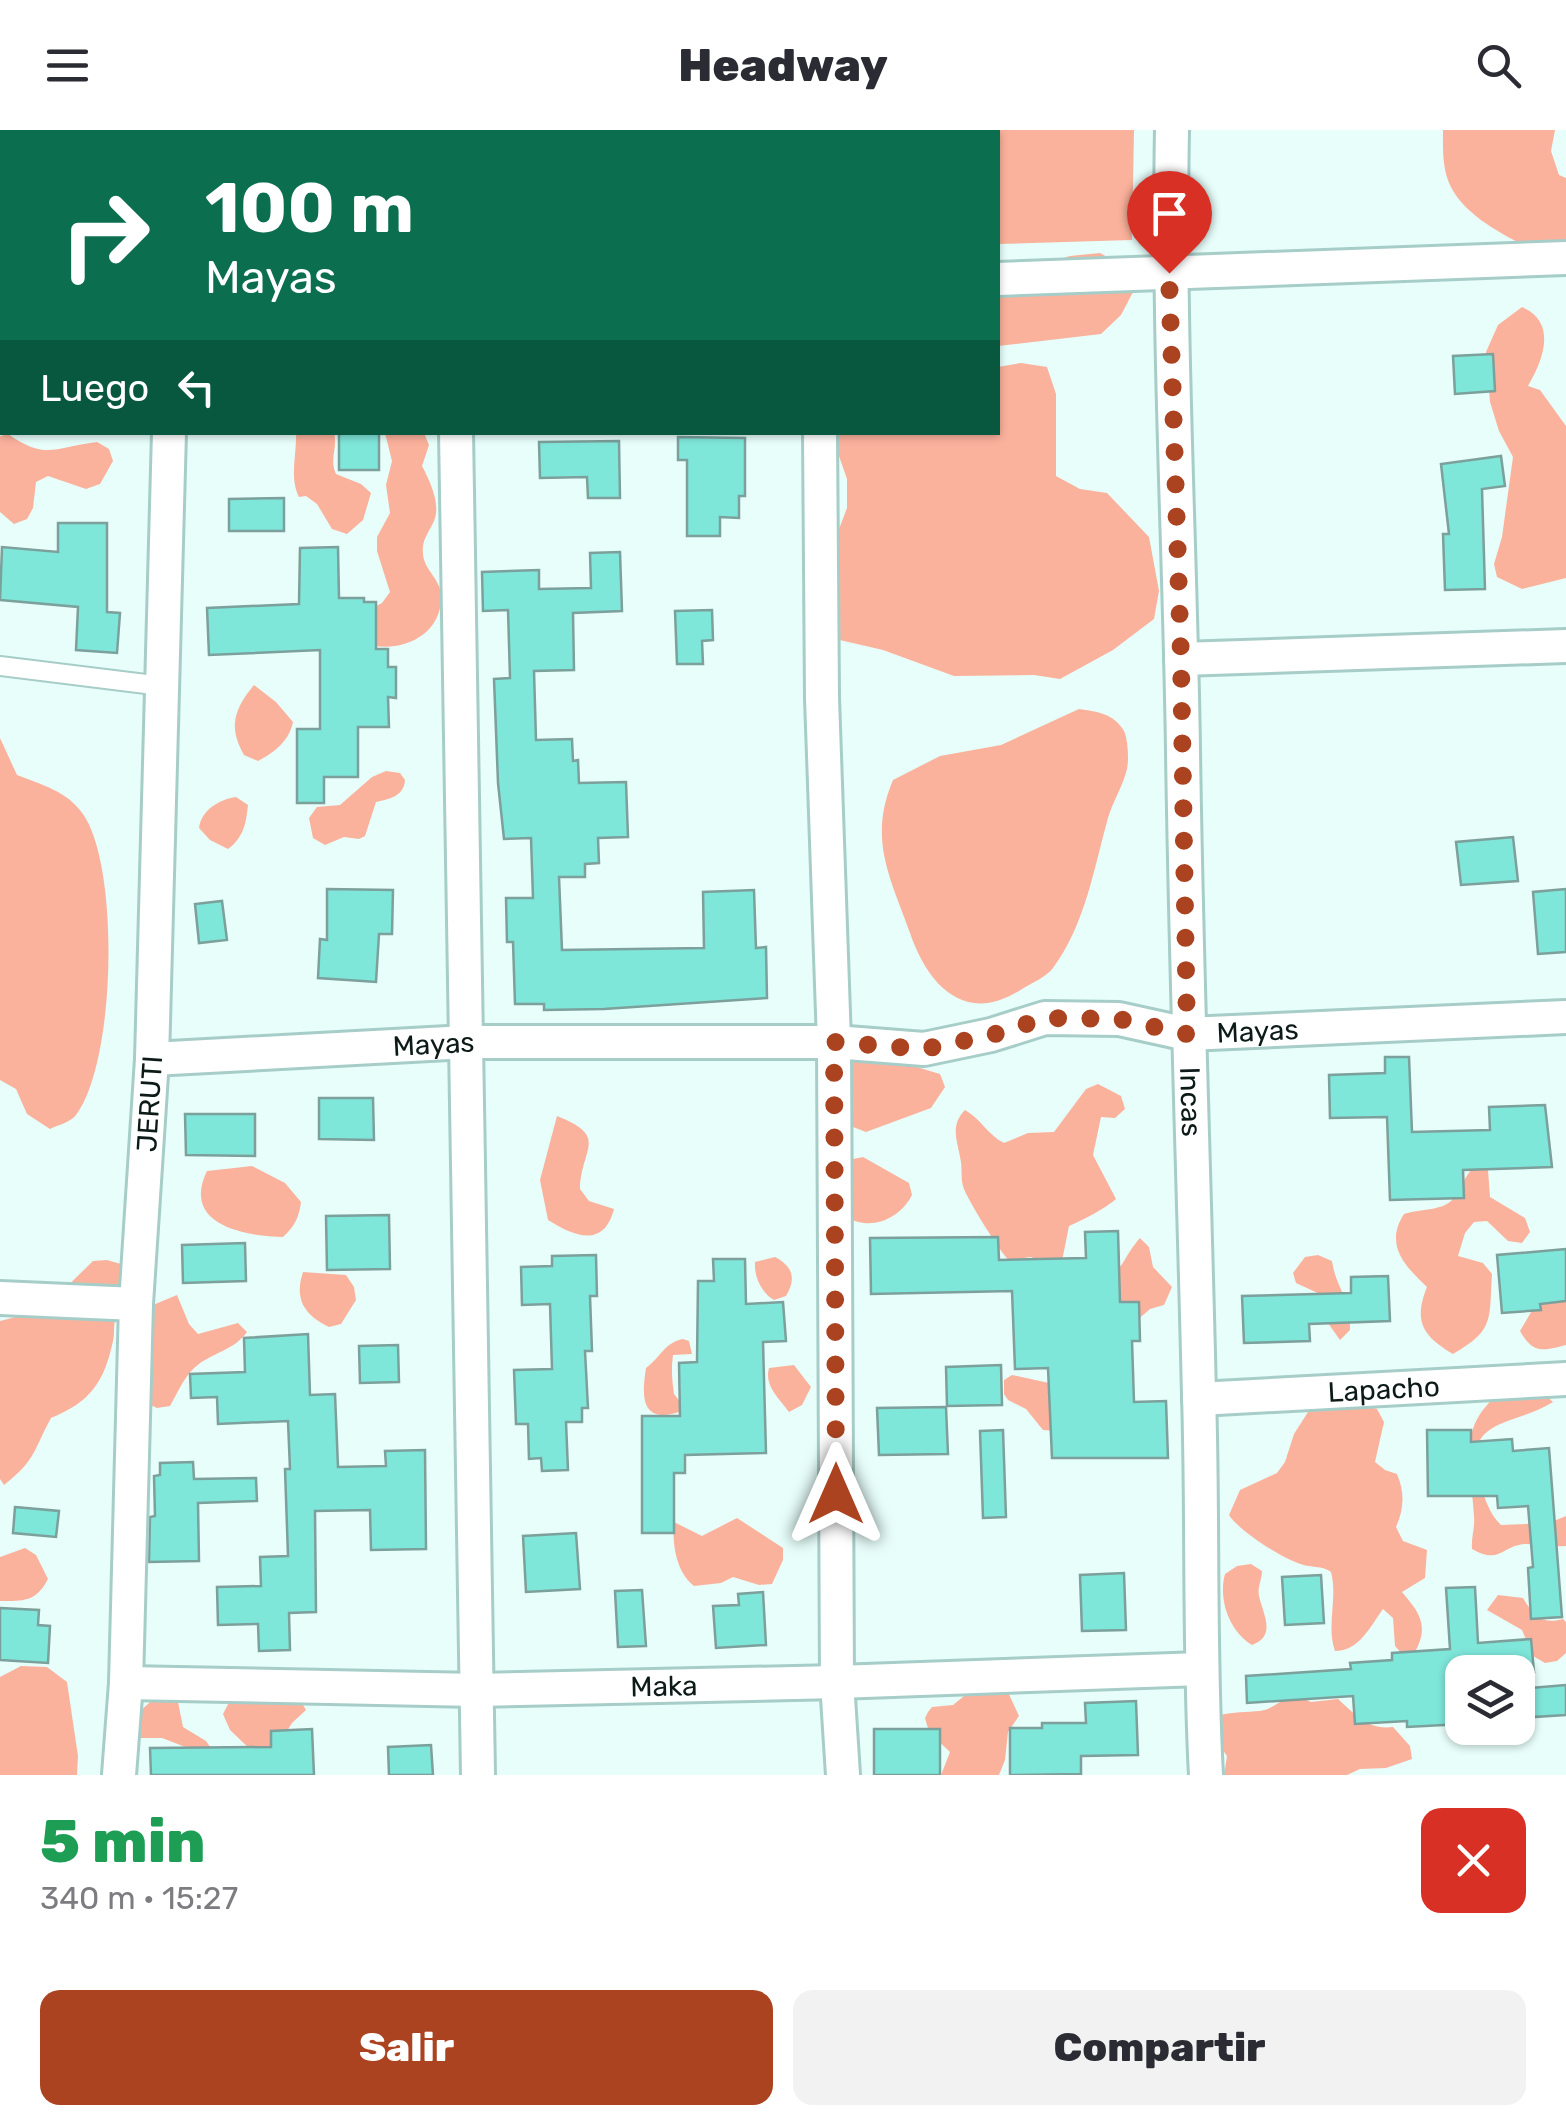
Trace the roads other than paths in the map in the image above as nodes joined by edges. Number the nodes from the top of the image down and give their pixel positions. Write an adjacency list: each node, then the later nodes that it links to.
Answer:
1 (1172, 130): 3 (street, Incas)
2 (1566, 258): 3 (street)
3 (1169, 273): 4 (street); 9 (street, Incas)
4 (1000, 279)
5 (168, 435): 11 (street, JERUTI)
6 (456, 435): 14 (street)
7 (820, 435): 15 (street)
8 (1566, 646): 9 (street)
9 (1181, 659): 13 (street, Incas)
10 (0, 666): 11 (lane)
11 (162, 686): 16 (street, JERUTI)
12 (1566, 1017): 13 (street, Mayas)
13 (1187, 1034): 15 (street, Mayas); 20 (street, Incas)
14 (467, 1042): 15 (street, Mayas); 16 (street, Mayas); 24 (street)
15 (834, 1042): 22 (street)
16 (152, 1059): 18 (street, JERUTI)
17 (0, 1298): 18 (street)
18 (136, 1304): 23 (street, JERUTI)
19 (1566, 1379): 20 (street, Lapacho)
20 (1200, 1399): 21 (street, Incas)
21 (1200, 1669): 22 (street, Maka); 28 (street, Incas)
22 (838, 1682): 24 (street, Maka); 27 (street)
23 (126, 1683): 24 (street, Maka); 25 (street, JERUTI)
24 (477, 1690): 26 (street)
25 (119, 1775)
26 (478, 1775)
27 (843, 1775)
28 (1206, 1775)

